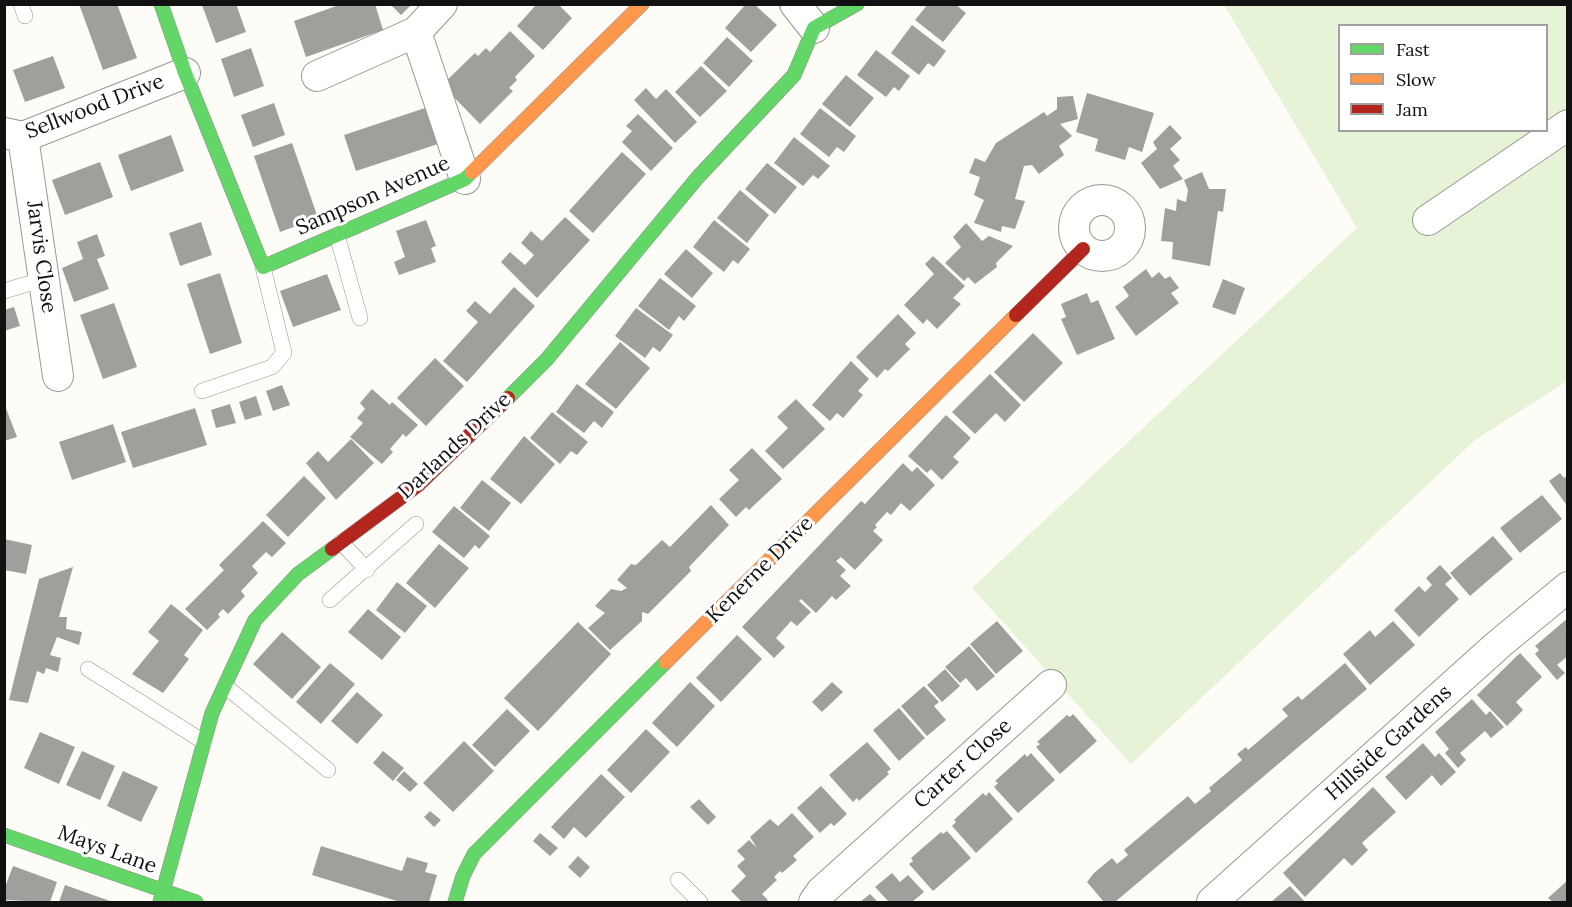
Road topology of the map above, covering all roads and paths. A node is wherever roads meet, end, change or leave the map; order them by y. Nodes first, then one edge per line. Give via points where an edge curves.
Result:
1 (161, 4) edge
2 (442, 4) edge
3 (642, 4) edge
4 (795, 4) edge
5 (857, 4) edge
6 (814, 28) junction
7 (416, 32) junction
8 (185, 73) junction
9 (317, 76) dead end
10 (1568, 125) edge
11 (14, 135) edge
12 (465, 179) junction
13 (1428, 220) dead end
14 (337, 235) junction
15 (1083, 249) dead end
16 (263, 267) junction
17 (44, 279) junction
18 (4, 291) edge
19 (360, 318) dead end
20 (58, 376) dead end
21 (202, 391) dead end
22 (416, 524) dead end
23 (341, 542) junction
24 (367, 570) junction
25 (1568, 587) edge
26 (330, 600) dead end
27 (88, 669) dead end
28 (1051, 685) dead end
29 (225, 686) junction
30 (204, 742) junction
31 (328, 770) dead end
32 (4, 835) edge
33 (678, 880) dead end
34 (161, 898) edge
35 (196, 903) edge
36 (455, 903) edge
37 (700, 903) edge
38 (814, 903) edge
39 (1212, 903) edge

1 - 8 street, Sellwood Drive
2 - 7 street
3 - 12 street, Sampson Avenue
4 - 6 street
5 - 6 street
6 - 23 street, Darlands Drive via 795,75 698,177 547,359 418,485
7 - 9 street
7 - 12 street
8 - 11 street, Sellwood Drive
8 - 16 street
10 - 13 street
11 - 17 street, Jarvis Close
12 - 14 street, Sampson Avenue
14 - 16 street, Sampson Avenue
14 - 19 lane
15 - 36 street, Kenerne Drive via 491,836 474,854
16 - 21 lane via 284,353 272,367
17 - 18 lane
17 - 20 street, Jarvis Close
22 - 24 lane
23 - 24 lane
23 - 29 street, Darlands Drive via 298,574 255,620
24 - 26 lane
25 - 39 street, Hillside Gardens via 1499,644
27 - 30 lane
28 - 38 street, Carter Close via 820,892
29 - 30 street, Darlands Drive
29 - 31 lane
30 - 34 street, Darlands Drive
32 - 34 street, Mays Lane
33 - 37 lane
34 - 35 street, Mays Lane

